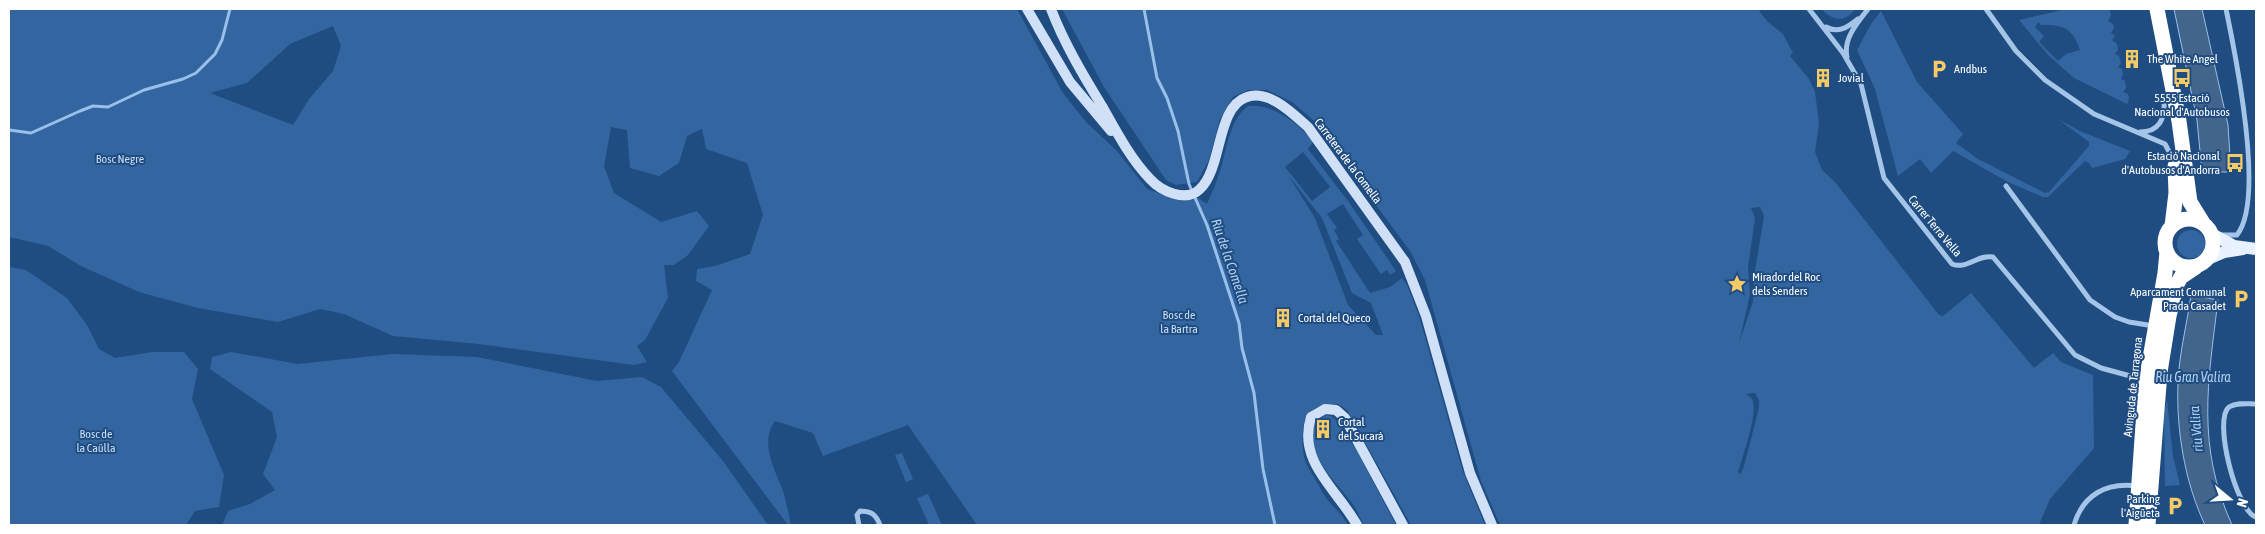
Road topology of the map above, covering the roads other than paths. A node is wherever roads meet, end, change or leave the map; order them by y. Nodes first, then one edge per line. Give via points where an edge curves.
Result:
1 (1027, 9) edge
2 (1051, 9) edge
3 (1809, 9) edge
4 (1986, 9) edge
5 (2146, 9) edge
6 (2157, 9) edge
7 (2226, 9) edge
8 (1866, 10) edge
9 (1819, 21) junction
10 (1848, 60) junction
11 (2164, 102) junction
12 (2134, 132) junction
13 (1117, 133) junction
14 (2174, 161) junction
15 (2006, 186) dead end
16 (2172, 226) junction
17 (2208, 229) junction
18 (2251, 249) edge
19 (2167, 252) junction
20 (2202, 263) junction
21 (2154, 326) junction
22 (2146, 380) junction
23 (2256, 404) edge
24 (2140, 486) junction
25 (2256, 517) edge
26 (859, 525) edge
27 (880, 525) edge
28 (1357, 525) edge
29 (1403, 525) edge
30 (1492, 525) edge
31 (2074, 525) edge
32 (2136, 525) edge
33 (2148, 525) edge

1 - 13 main road via 1070,82 1110,131
2 - 13 main road, Carretera de la Comella via 1080,70
3 - 9 street, Carrer Terra Vella
4 - 12 street via 2014,49 2045,80 2094,114
5 - 11 highway
6 - 17 highway via 2179,121 2190,202
7 - 17 street via 2252,133 2253,196 2248,220 2237,235
8 - 9 street via 1857,20 1838,30 1830,30
8 - 10 street via 1850,34
9 - 10 street, Carrer Terra Vella
10 - 22 street, Carrer Terra Vella via 1860,84 1884,178 1952,264 1962,266 1993,257 2076,355 2102,368
11 - 12 street via 2165,112 2160,125 2147,132
11 - 14 highway
12 - 14 street via 2165,144
13 - 30 main road, Carretera de la Comella via 1150,180 1170,192 1187,195 1194,194 1206,182 1230,114 1242,99 1255,95 1272,100 1308,127 1405,262 1426,316 1470,473
14 - 16 highway via 2176,193
15 - 21 street via 2090,300 2115,317
16 - 17 highway via 2187,219
16 - 19 highway via 2165,239
17 - 18 main road via 2234,246
17 - 20 highway via 2214,247
18 - 20 main road via 2224,252
19 - 20 highway via 2181,266
19 - 21 highway, Avinguda de Tarragona
20 - 33 highway, Avinguda de Tarragona via 2181,277 2168,316 2160,372
21 - 22 highway, Avinguda de Tarragona
22 - 24 highway, Avinguda de Tarragona
23 - 25 street via 2236,404 2228,407 2224,415 2224,440 2237,492 2245,509
24 - 31 street via 2127,485 2093,494
24 - 32 highway, Avinguda de Tarragona
26 - 27 street via 857,515 860,511 868,511
28 - 29 main road via 1314,467 1308,435 1311,417 1325,409 1336,410 1345,418

